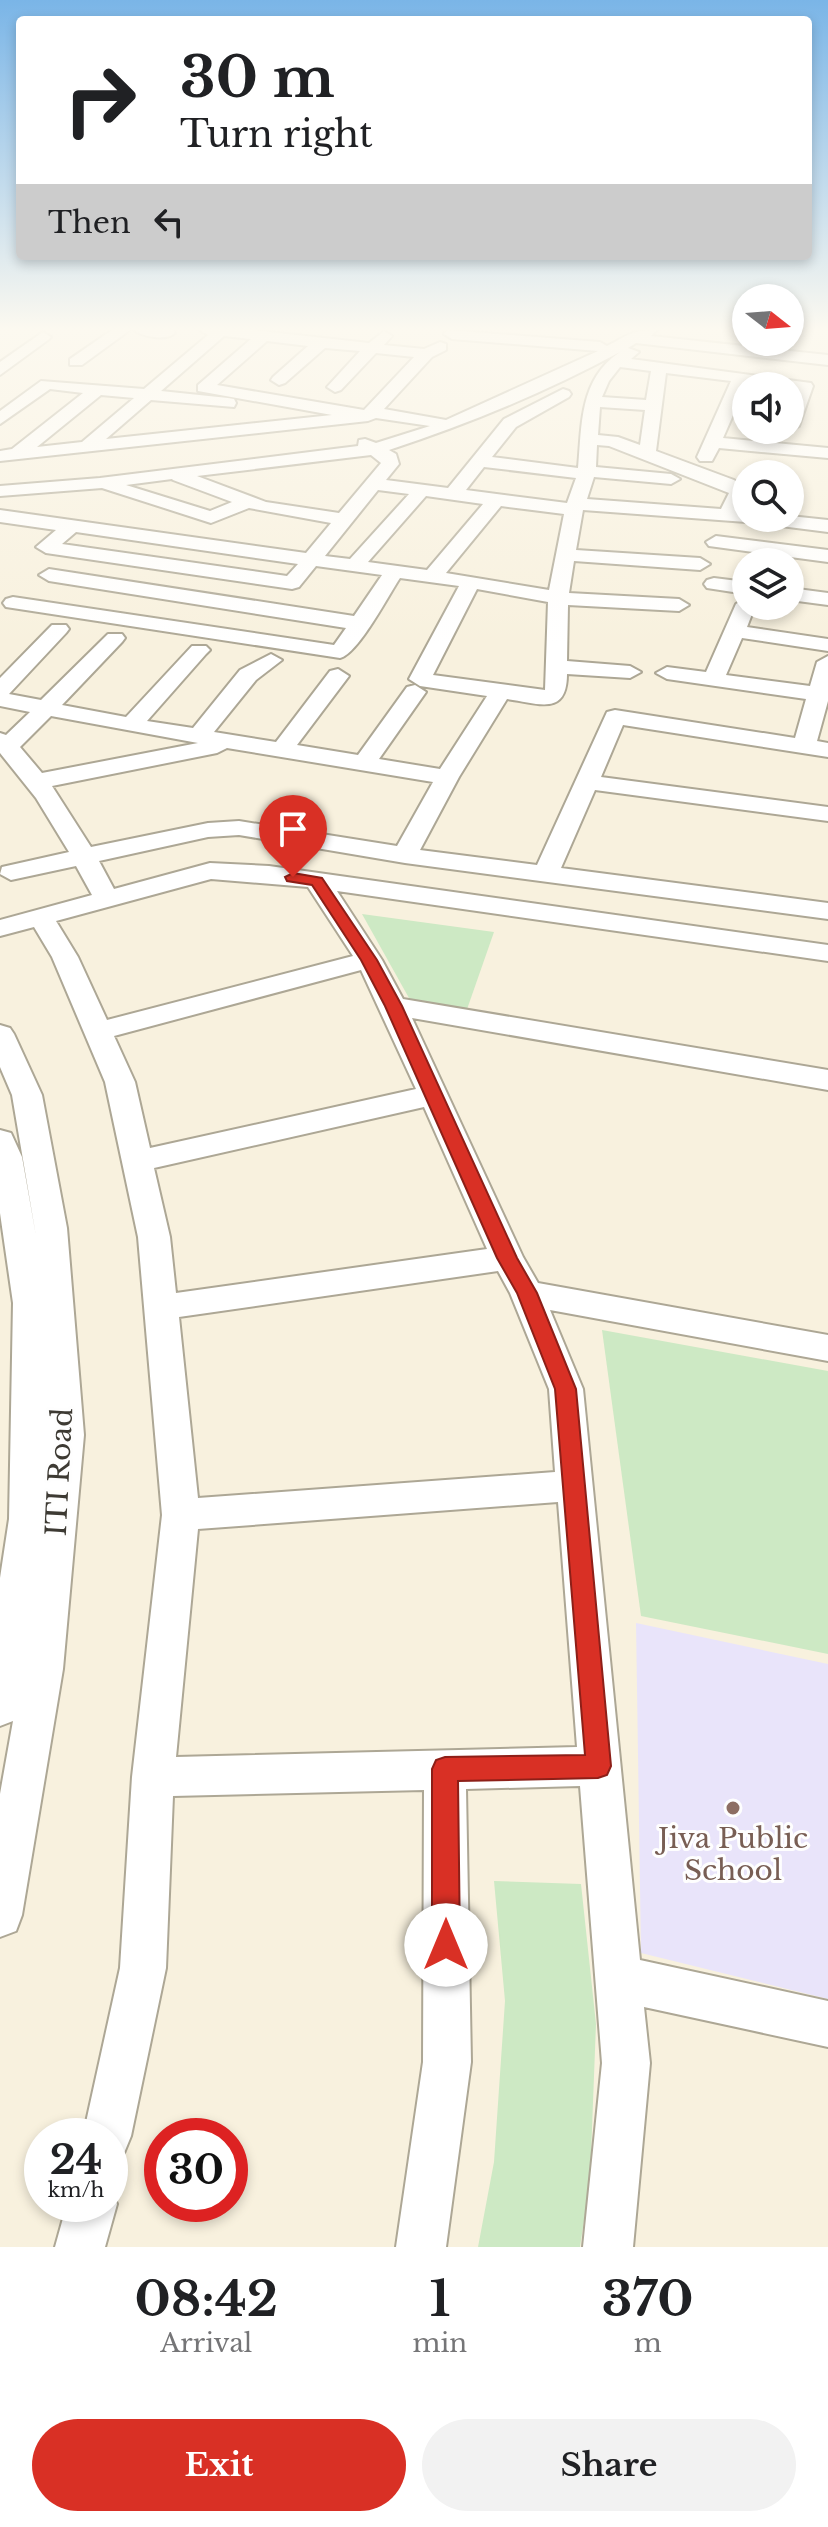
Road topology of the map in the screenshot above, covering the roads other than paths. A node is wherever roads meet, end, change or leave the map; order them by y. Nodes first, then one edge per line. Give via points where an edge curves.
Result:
1 (36, 435) edge
2 (101, 435) edge
3 (167, 435) edge
4 (213, 435) edge
5 (402, 435) edge
6 (412, 435) edge
7 (500, 435) edge
8 (581, 435) edge
9 (649, 435) edge
10 (717, 435) edge
11 (162, 440) junction
12 (714, 442) junction
13 (578, 443) junction
14 (88, 446) junction
15 (370, 446) junction
16 (828, 453) edge
17 (647, 454) junction
18 (9, 455) edge
19 (778, 460) edge
20 (788, 460) edge
21 (479, 461) junction
22 (554, 470) junction
23 (167, 471) junction
24 (586, 472) junction
25 (696, 472) junction
26 (671, 479) dead end
27 (0, 483) edge
28 (100, 483) junction
29 (376, 484) junction
30 (732, 487) edge
31 (0, 491) edge
32 (421, 491) junction
33 (453, 494) junction
34 (497, 499) junction
35 (248, 502) junction
36 (534, 504) junction
37 (575, 512) junction
38 (732, 515) edge
39 (0, 516) edge
40 (346, 520) junction
41 (804, 523) edge
42 (828, 526) edge
43 (71, 527) junction
44 (691, 531) dead end
45 (716, 542) dead end
46 (79, 552) junction
47 (567, 555) junction
48 (828, 556) edge
49 (310, 560) junction
50 (700, 564) dead end
51 (354, 566) junction
52 (394, 572) junction
53 (49, 575) junction
54 (432, 577) junction
55 (471, 582) junction
56 (714, 584) dead end
57 (732, 586) edge
58 (804, 596) edge
59 (558, 598) junction
60 (828, 599) edge
61 (679, 605) dead end
62 (6, 608) edge
63 (739, 620) edge
64 (362, 624) junction
65 (59, 629) dead end
66 (734, 631) junction
67 (115, 638) dead end
68 (828, 645) edge
69 (199, 650) dead end
70 (617, 652) dead end
71 (557, 657) junction
72 (271, 660) dead end
73 (828, 662) edge
74 (338, 664) junction
75 (630, 672) dead end
76 (667, 673) dead end
77 (713, 680) junction
78 (0, 691) edge
79 (415, 692) dead end
80 (501, 692) junction
81 (817, 694) junction
82 (0, 699) edge
83 (48, 709) junction
84 (131, 725) junction
85 (199, 736) junction
86 (236, 742) junction
87 (4, 744) edge
88 (804, 746) junction
89 (282, 750) junction
90 (828, 750) edge
91 (364, 763) junction
92 (447, 777) junction
93 (39, 781) junction
94 (587, 782) junction
95 (828, 814) edge
96 (83, 855) junction
97 (405, 855) junction
98 (11, 872) dead end
99 (546, 874) junction
100 (317, 881) junction
101 (106, 898) junction
102 (828, 911) edge
103 (40, 916) junction
104 (0, 928) edge
105 (828, 953) edge
106 (369, 960) junction
107 (393, 1006) junction
108 (97, 1031) junction
109 (0, 1034) edge
110 (828, 1080) edge
111 (432, 1095) junction
112 (0, 1140) edge
113 (137, 1161) junction
114 (507, 1258) junction
115 (527, 1293) junction
116 (162, 1307) junction
117 (828, 1348) edge
118 (576, 1486) junction
119 (181, 1515) junction
120 (0, 1707) edge
121 (598, 1766) junction
122 (445, 1769) junction
123 (153, 1777) junction
124 (0, 1915) edge
125 (619, 1979) junction
126 (828, 2024) edge
127 (111, 2118) edge
128 (87, 2222) edge
129 (80, 2247) edge
130 (421, 2247) edge
131 (608, 2247) edge

1 - 18 street
2 - 14 street
3 - 11 street
4 - 11 street
5 - 15 street
6 - 15 street
7 - 21 street
8 - 13 street
9 - 17 street
10 - 12 street
11 - 14 street
12 - 19 street
12 - 25 street
13 - 17 street via 612,441
13 - 22 street
13 - 24 street
14 - 18 street
15 - 23 street
15 - 29 street via 390,458
16 - 20 street
17 - 25 street
21 - 22 street
21 - 33 street
22 - 24 street
22 - 36 street
23 - 27 street
23 - 28 street
23 - 35 street
24 - 26 street
24 - 37 street
25 - 30 street
28 - 31 street
28 - 35 street via 206,516
29 - 32 street
29 - 40 street
32 - 33 street
32 - 51 street
33 - 34 street
34 - 36 street
34 - 54 street
35 - 40 street
36 - 37 street
37 - 38 street
37 - 44 street
37 - 47 street
39 - 43 street
40 - 49 street
41 - 42 street
43 - 46 street via 46,547
43 - 49 street
45 - 48 street
46 - 49 street via 292,583
46 - 53 street
47 - 50 street
47 - 59 street
49 - 51 street
51 - 52 street
52 - 54 street
52 - 64 street
53 - 62 street
53 - 64 street
54 - 55 street
55 - 59 street
55 - 80 street via 420,679
56 - 57 street
58 - 60 street
59 - 61 street
59 - 71 street
62 - 74 street
63 - 66 street
64 - 74 street
65 - 78 street
66 - 68 street
66 - 77 street
67 - 83 street
69 - 84 street
70 - 71 street
71 - 75 street
71 - 80 street via 554,697
72 - 85 street via 248,675
73 - 81 street
74 - 89 street
76 - 77 street
77 - 81 street
79 - 91 street
80 - 92 street
81 - 88 street
82 - 83 street
83 - 84 street
83 - 87 street
84 - 85 street
85 - 86 street
86 - 89 street
86 - 93 street
87 - 93 street
88 - 90 street
88 - 94 street via 615,717
89 - 91 street
91 - 92 street
92 - 97 street
93 - 96 street
94 - 95 street
94 - 99 street
96 - 97 street via 239,828
96 - 98 street
96 - 101 street
97 - 99 street
99 - 102 street
100 - 101 street via 210,871
100 - 105 street
100 - 106 street
101 - 103 street
103 - 104 street
103 - 108 street via 65,957
106 - 107 street
106 - 108 street
107 - 110 street
107 - 111 street
108 - 113 street via 120,1082
109 - 124 street, ITI Road via 27,1095 51,1228 66,1435 43,1669
111 - 113 street
111 - 114 street
112 - 120 street, ITI Road via 30,1303 28,1519
113 - 116 street
114 - 115 street
114 - 116 street
115 - 117 street
115 - 118 street via 566,1389
116 - 119 street
118 - 119 street
118 - 121 street
119 - 123 street
121 - 122 street
121 - 125 street
122 - 123 street
122 - 130 street via 447,2062
123 - 127 street via 143,1968
125 - 126 street
125 - 131 street via 626,2063
128 - 129 street

